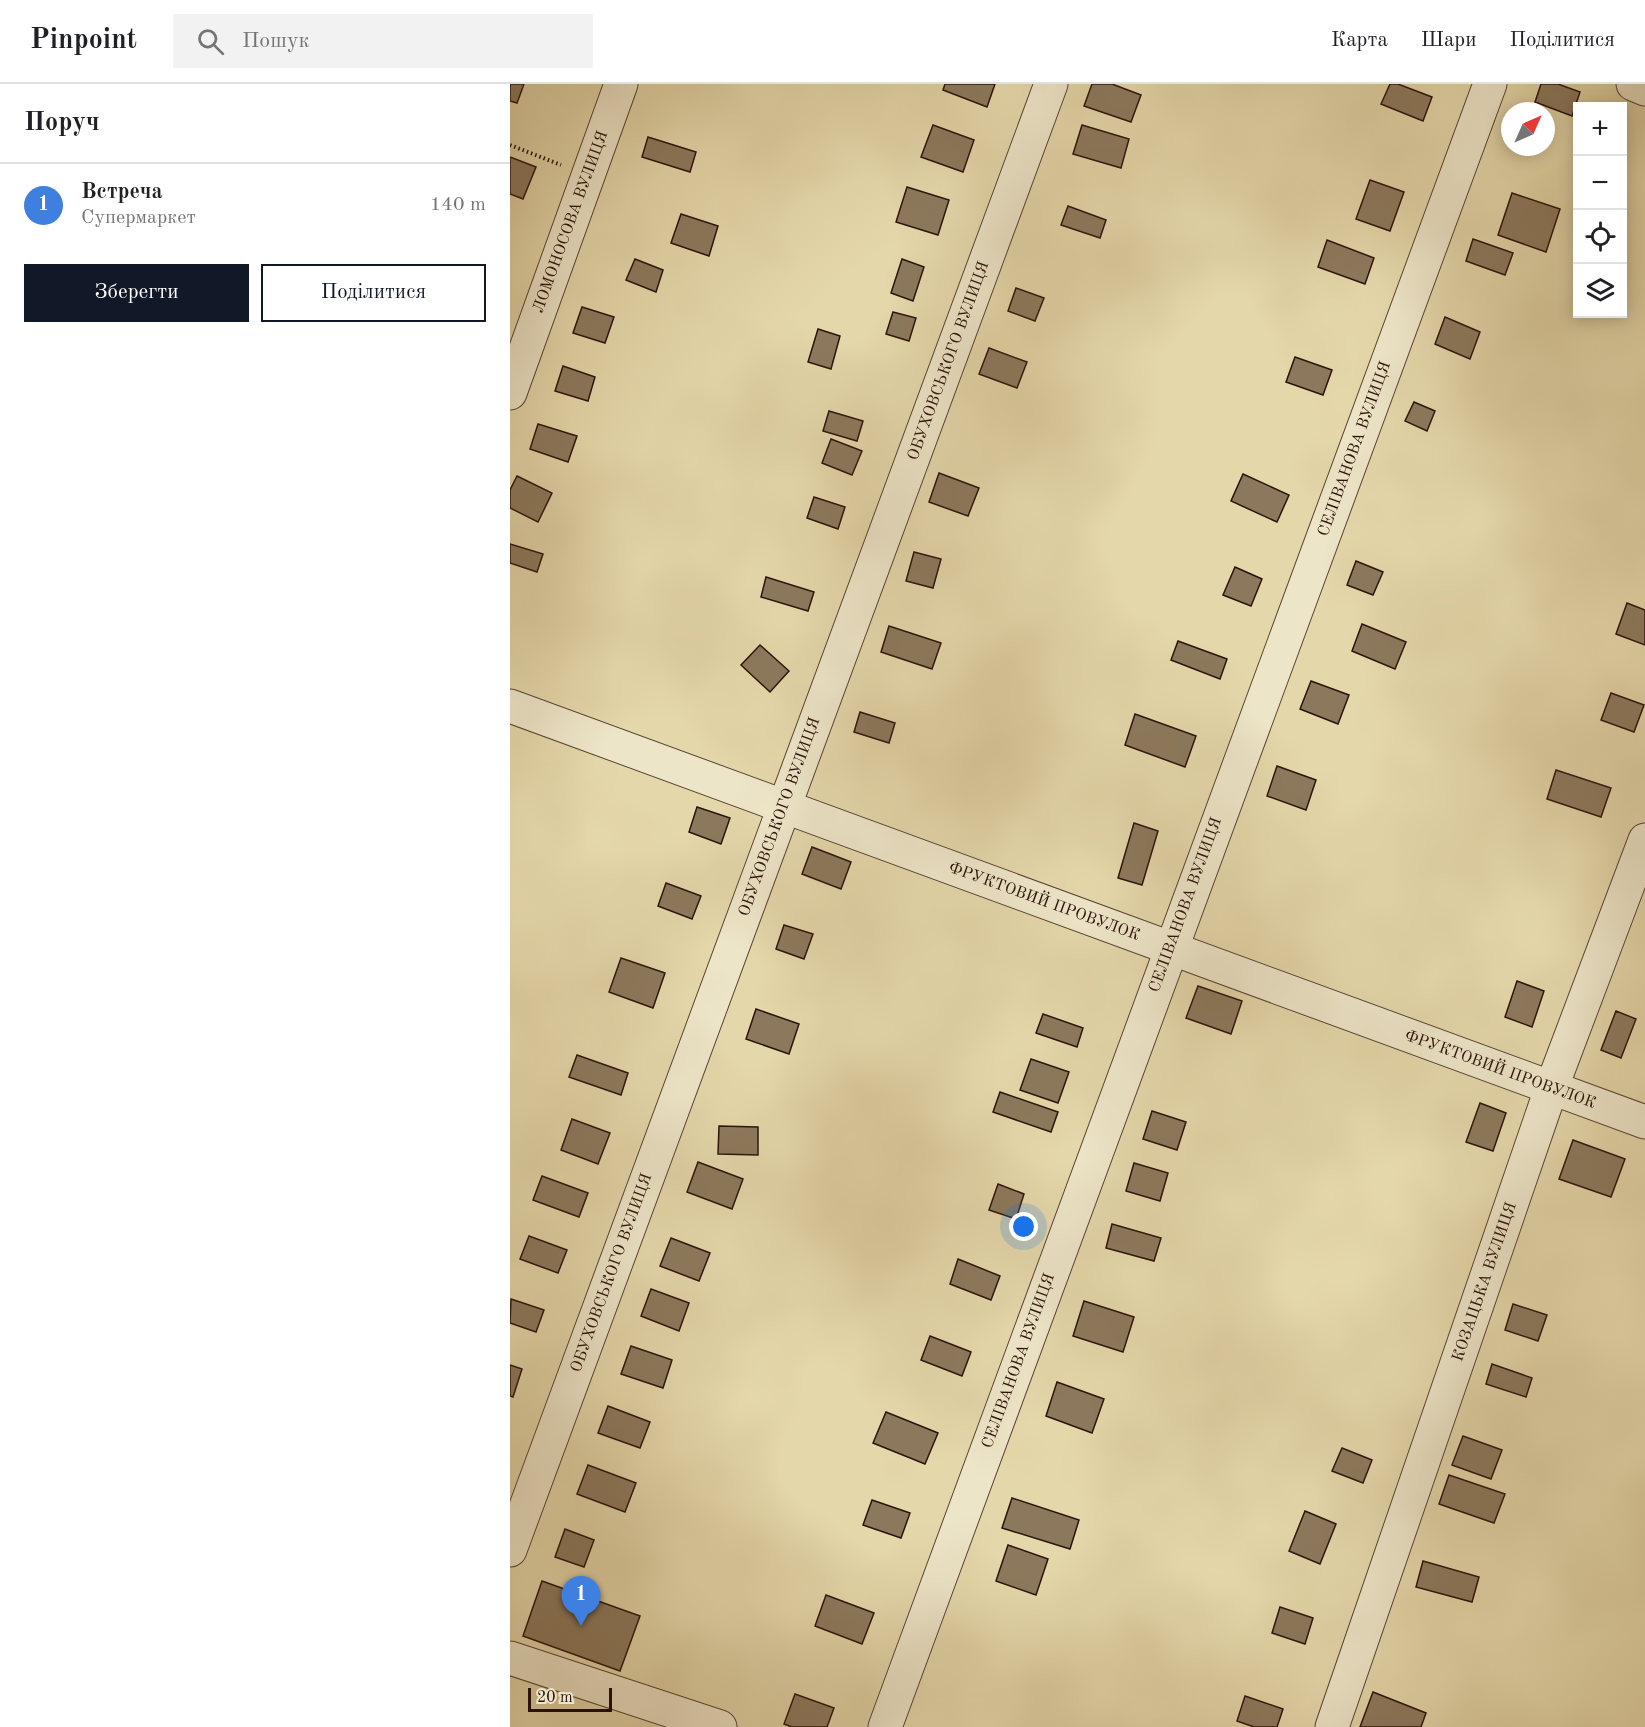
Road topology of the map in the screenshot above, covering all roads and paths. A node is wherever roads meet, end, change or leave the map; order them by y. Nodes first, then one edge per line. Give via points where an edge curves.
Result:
1 (621, 84) edge
2 (1051, 84) edge
3 (1490, 84) edge
4 (1633, 84) edge
5 (1645, 89) edge
6 (510, 145) edge
7 (587, 175) junction
8 (510, 393) edge
9 (510, 706) edge
10 (784, 806) junction
11 (1645, 840) edge
12 (1170, 949) junction
13 (1551, 1089) junction
14 (1645, 1122) edge
15 (510, 1550) edge
16 (510, 1658) edge
17 (720, 1727) edge
18 (885, 1727) edge
19 (1332, 1727) edge

1 - 7 street, ЛОМОНОСОВА ВУЛИЦЯ
2 - 10 street, ОБУХОВСЬКОГО ВУЛИЦЯ
3 - 12 street, СЕЛІВАНОВА ВУЛИЦЯ
4 - 5 street
6 - 7 path
7 - 8 street, ЛОМОНОСОВА ВУЛИЦЯ
9 - 10 street, ФРУКТОВИЙ ПРОВУЛОК
10 - 12 street, ФРУКТОВИЙ ПРОВУЛОК
10 - 15 street, ОБУХОВСЬКОГО ВУЛИЦЯ
11 - 13 street, КОЗАЦЬКА ВУЛИЦЯ
12 - 13 street, ФРУКТОВИЙ ПРОВУЛОК
12 - 18 street, СЕЛІВАНОВА ВУЛИЦЯ
13 - 14 street, ФРУКТОВИЙ ПРОВУЛОК
13 - 19 street, КОЗАЦЬКА ВУЛИЦЯ
16 - 17 street

